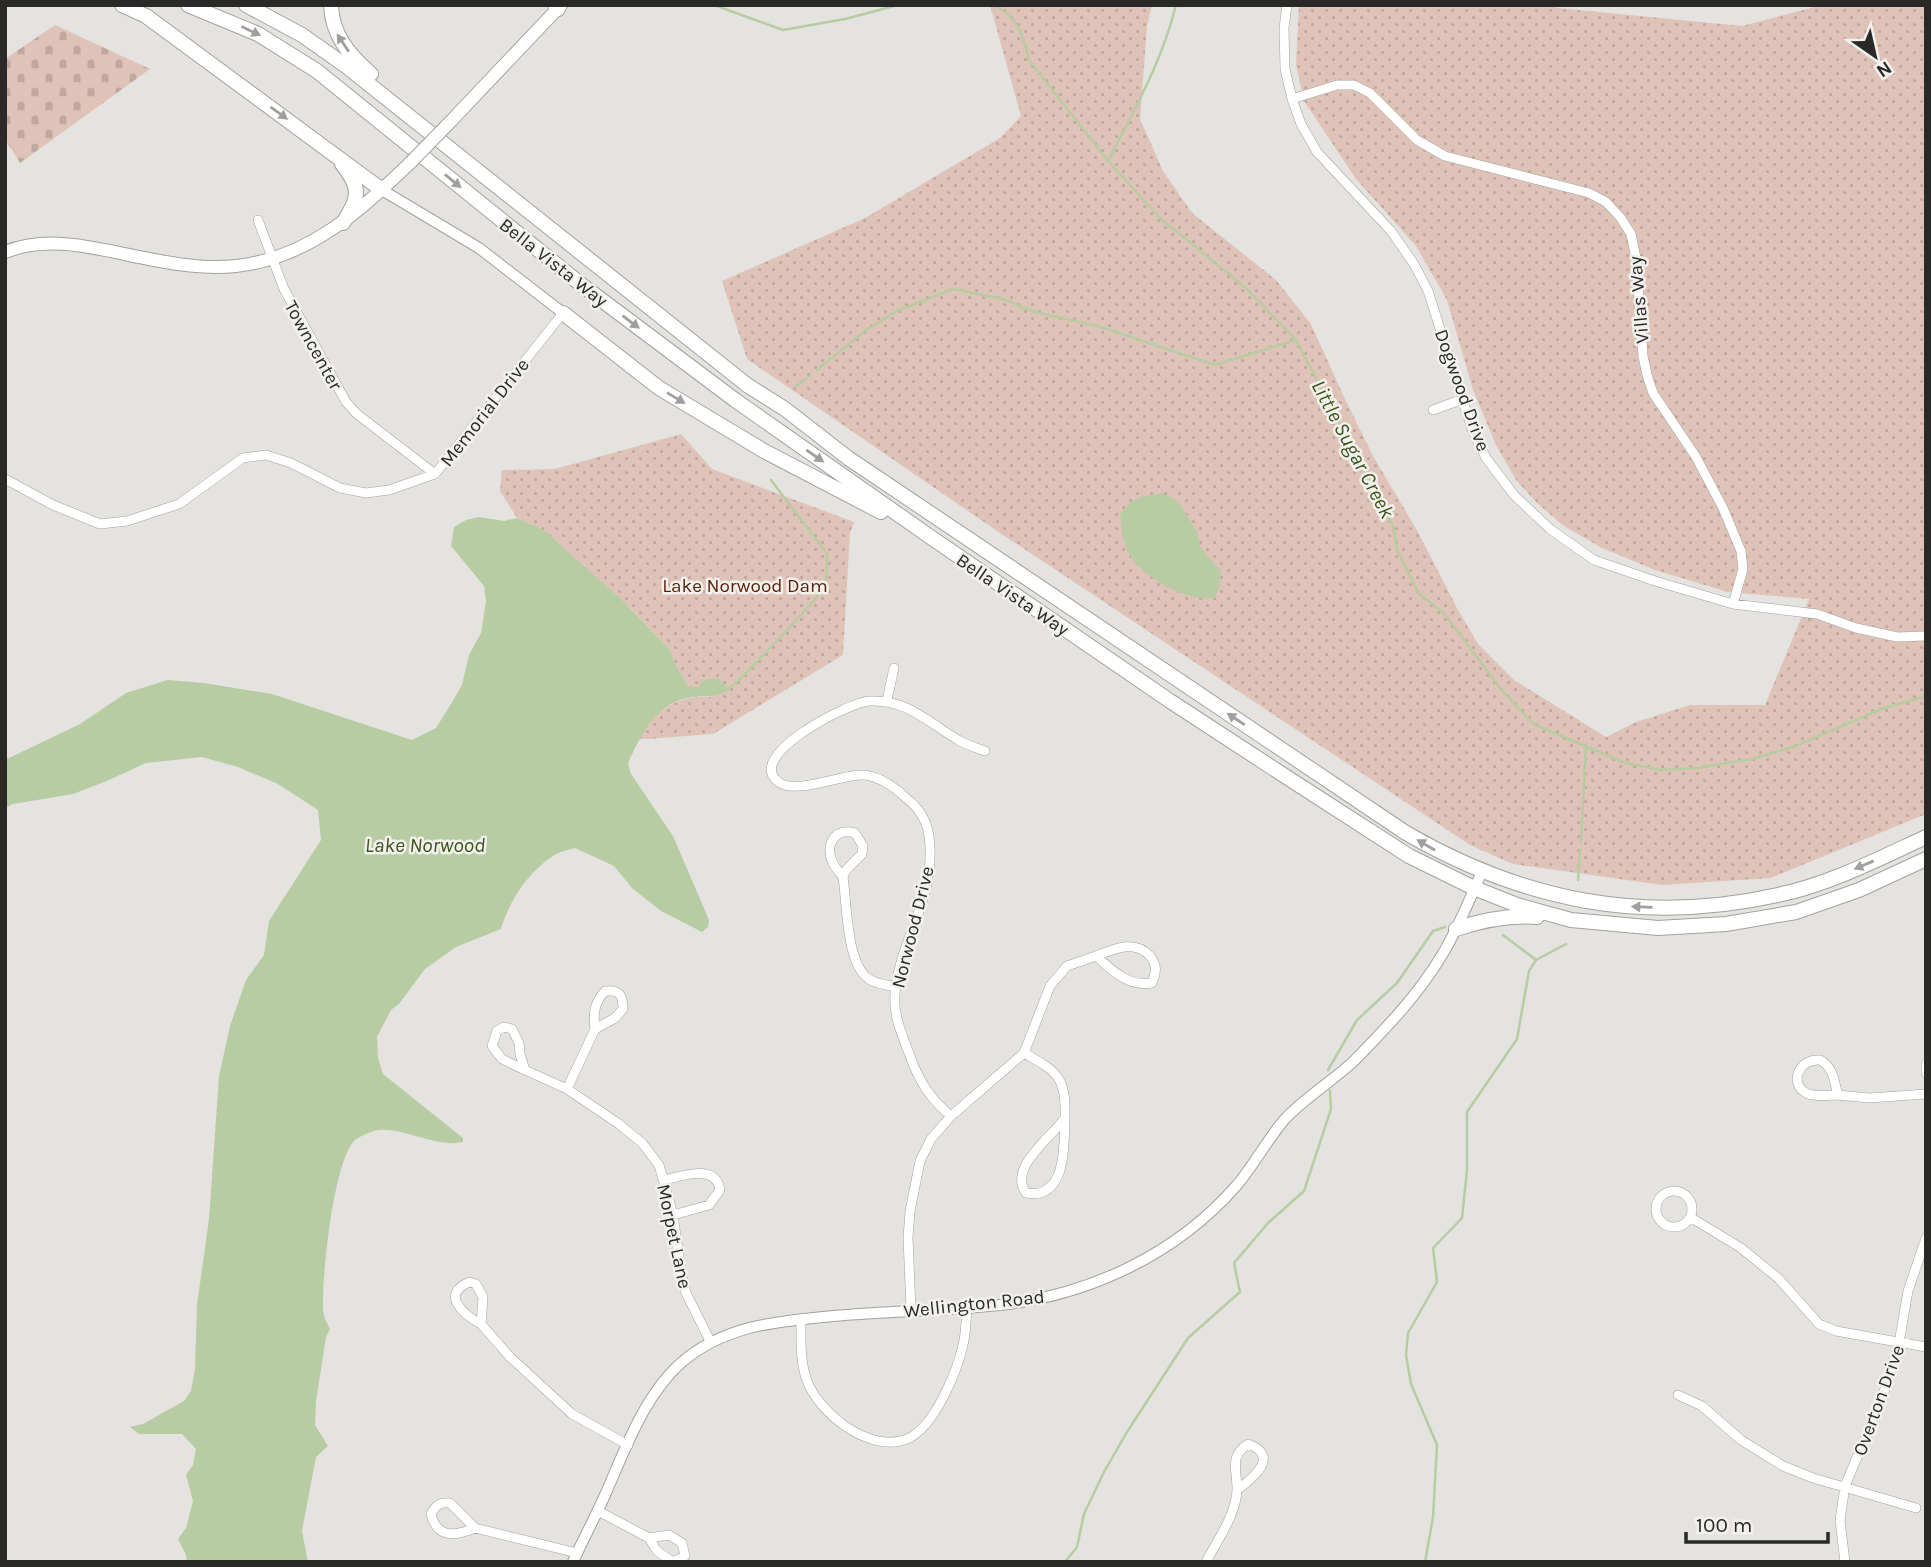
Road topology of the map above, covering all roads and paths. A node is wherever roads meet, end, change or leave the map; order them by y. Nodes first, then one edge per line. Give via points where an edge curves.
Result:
1 (122, 5) edge
2 (188, 5) edge
3 (246, 5) edge
4 (331, 5) edge
5 (1287, 5) edge
6 (558, 6) edge
7 (1292, 99) junction
8 (335, 155) junction
9 (482, 173) junction
10 (383, 190) junction
11 (258, 220) dead end
12 (343, 223) junction
13 (5, 252) edge
14 (274, 258) junction
15 (563, 313) junction
16 (1463, 399) junction
17 (1433, 410) dead end
18 (435, 474) junction
19 (5, 480) edge
20 (929, 536) junction
21 (1733, 604) junction
22 (1926, 636) edge
23 (894, 668) dead end
24 (887, 700) junction
25 (985, 751) dead end
26 (1926, 837) edge
27 (1926, 859) edge
28 (1482, 872) junction
29 (843, 877) junction
30 (1474, 888) junction
31 (1571, 920) junction
32 (1456, 929) junction
33 (1096, 956) junction
34 (896, 987) junction
35 (595, 1029) dead end
36 (1024, 1053) junction
37 (1926, 1064) edge
38 (525, 1070) junction
39 (1926, 1073) edge
40 (567, 1089) junction
41 (1926, 1094) edge
42 (1838, 1095) junction
43 (951, 1116) junction
44 (1065, 1118) junction
45 (664, 1180) junction
46 (673, 1215) junction
47 (1690, 1217) junction
48 (1926, 1238) edge
49 (967, 1308) junction
50 (911, 1310) junction
51 (802, 1319) junction
52 (481, 1324) dead end
53 (711, 1343) junction
54 (1899, 1343) junction
55 (1926, 1347) edge
56 (1678, 1395) dead end
57 (628, 1445) junction
58 (1845, 1486) junction
59 (1237, 1490) junction
60 (1916, 1508) dead end
61 (598, 1511) junction
62 (475, 1528) junction
63 (649, 1538) dead end
64 (575, 1557) edge
65 (1206, 1562) edge
66 (1845, 1562) edge

1 -> 8 main road via 146,16
2 -> 20 main road, Bella Vista Way via 258,33 317,71 583,286
3 - 9 main road, Bella Vista Way via 302,35 346,66
9 -> 4 main road via 432,123 357,62 335,30
5 - 7 street, Dogwood Drive via 1285,69
6 - 10 main road, bridge
7 - 16 street, Dogwood Drive via 1317,152 1391,231 1414,264 1428,291
7 - 21 street, Villas Way via 1337,85 1354,85 1370,93 1427,148 1452,159 1589,193 1620,217 1636,258 1643,356 1653,393 1696,457 1741,551 1743,569
8 - 10 main road
8 - 12 main road via 351,174 358,192
28 -> 9 main road, Bella Vista Way via 1406,833 848,457 747,385
10 - 12 main road
10 - 15 street via 479,248
11 - 14 street, Towncenter
12 - 14 main road
13 - 14 main road via 45,243 80,245 172,264 234,267
14 - 18 street, Towncenter via 301,323 346,402
15 - 18 street, Memorial Drive
15 -> 20 main road via 670,395 764,451
16 - 17 street
16 - 21 street, Dogwood Drive via 1486,458 1514,495 1550,529 1594,560
18 - 19 street, Memorial Drive via 366,493 340,488 266,455 243,458 179,504 127,521 100,524
20 - 30 main road, Bella Vista Way via 1299,786 1409,856
21 - 22 street, Dogwood Drive via 1816,614 1897,637
23 - 24 street
24 - 25 street
24 - 34 street, Norwood Drive via 861,702 821,720 771,765 772,774 786,785 865,775 890,784 928,822 927,884
26 -> 28 main road, Bella Vista Way via 1832,879 1727,904 1674,908 1585,902
27 - 31 main road, Bella Vista Way via 1796,912 1738,922 1658,928
28 - 30 street, Wellington Road
29 - 29 street via 862,854 860,839 847,830 838,833 829,849
29 - 34 street via 857,966 868,978
30 - 31 main road, Bella Vista Way
30 - 32 street, Wellington Road
31 - 32 main road via 1518,916
32 - 49 street, Wellington Road via 1441,957 1387,1026 1285,1120 1238,1184 1175,1240 1129,1269 1088,1286 1042,1299
33 - 33 street via 1141,985 1152,983 1157,972 1145,950 1134,946
33 - 36 street via 1067,966 1050,986
34 - 43 street, Norwood Drive via 901,1035 919,1080
35 - 40 street
36 - 43 street
36 - 44 street via 1060,1078
37 - 39 street
38 - 38 street, Morpet Lane via 502,1059 492,1046 497,1031 512,1029
38 - 40 street, Morpet Lane
40 - 45 street, Morpet Lane via 642,1143
41 - 42 street
42 - 42 street via 1803,1090 1797,1080 1800,1069 1808,1061 1825,1063
43 - 50 street via 931,1139 914,1185 908,1238
44 - 44 street via 1056,1182 1046,1191 1026,1192 1021,1175 1026,1162
45 - 46 street, Morpet Lane
45 - 46 street via 702,1173 719,1181 720,1190 709,1205
46 - 53 street, Morpet Lane via 687,1293
47 - 47 street via 1678,1226 1666,1225 1658,1216 1659,1199 1674,1191 1685,1194 1691,1203
47 - 54 street via 1741,1248 1778,1278 1819,1324 1836,1332
48 - 54 street, Overton Drive via 1908,1291
49 - 50 street, Wellington Road
49 - 51 street via 963,1346 941,1401 919,1432 889,1442 851,1429 816,1397 806,1378
50 - 51 street, Wellington Road
51 - 53 street, Wellington Road via 774,1321
52 - 57 street via 572,1414
53 - 57 street, Wellington Road via 682,1362 658,1390
54 - 55 street
54 - 58 street, Overton Drive
56 - 58 street via 1702,1406 1783,1466
57 - 61 street, Wellington Road
58 - 60 street
58 - 66 street, Overton Drive via 1840,1520
59 - 59 street via 1236,1457 1248,1444 1259,1448 1264,1461 1256,1476
59 - 65 street via 1232,1511
61 - 63 street
61 - 64 street, Wellington Road
62 - 62 street via 450,1503 436,1506 431,1514 440,1531 460,1534
62 - 64 street

